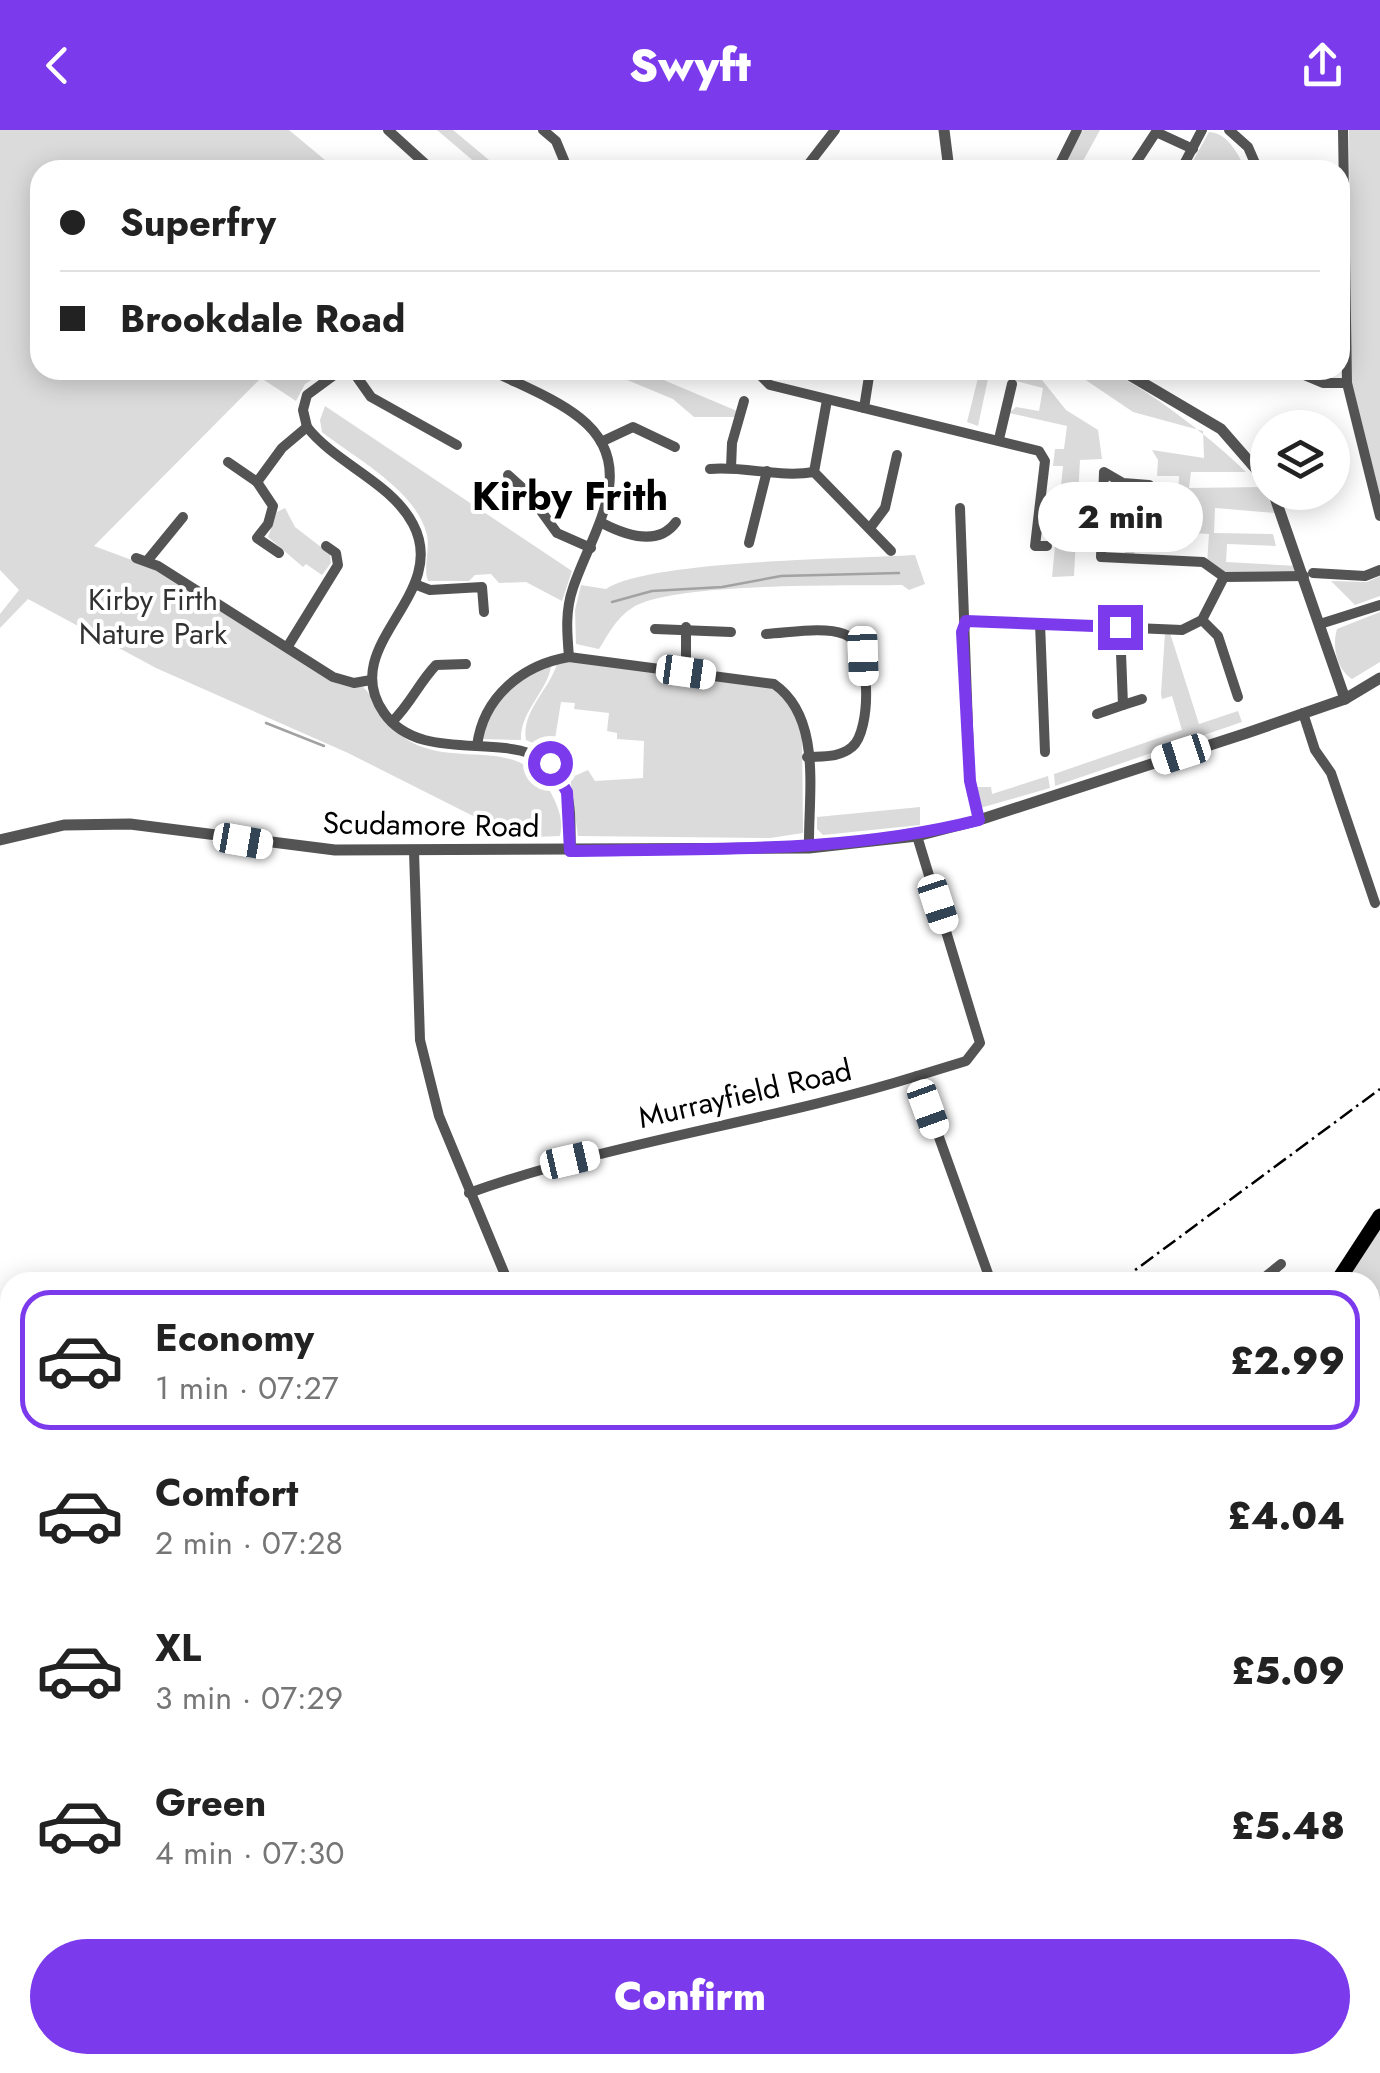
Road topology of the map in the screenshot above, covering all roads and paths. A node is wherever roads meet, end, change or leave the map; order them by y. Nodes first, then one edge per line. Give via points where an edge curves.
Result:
1 (388, 130) edge
2 (543, 130) edge
3 (834, 130) edge
4 (944, 130) edge
5 (1077, 130) edge
6 (1202, 130) edge
7 (1230, 130) edge
8 (1344, 130) edge
9 (1193, 148) junction
10 (421, 160) edge
11 (564, 160) edge
12 (812, 160) edge
13 (948, 160) edge
14 (1063, 160) edge
15 (1138, 160) edge
16 (1186, 160) edge
17 (1254, 160) edge
18 (1343, 160) edge
19 (327, 380) edge
20 (359, 380) edge
21 (511, 380) edge
22 (765, 380) edge
23 (868, 380) edge
24 (1142, 380) edge
25 (1316, 380) edge
26 (1347, 382) joint
27 (1012, 384) dead end
28 (828, 400) junction
29 (744, 401) dead end
30 (864, 408) junction
31 (307, 427) junction
32 (999, 439) junction
33 (600, 442) junction
34 (457, 445) dead end
35 (675, 448) dead end
36 (896, 456) dead end
37 (228, 462) dead end
38 (1250, 463) edge
39 (731, 468) junction
40 (710, 469) dead end
41 (767, 471) junction
42 (814, 472) junction
43 (257, 482) junction
44 (510, 483) dead end
45 (1148, 494) dead end
46 (960, 508) dead end
47 (1281, 510) edge
48 (1380, 516) edge
49 (184, 517) dead end
50 (676, 522) dead end
51 (602, 523) junction
52 (870, 528) junction
53 (737, 531) dead end
54 (326, 546) dead end
55 (1041, 546) dead end
56 (590, 548) junction
57 (891, 551) dead end
58 (279, 553) dead end
59 (1380, 570) edge
60 (1309, 574) junction
61 (1224, 577) junction
62 (418, 585) junction
63 (1380, 605) edge
64 (484, 612) dead end
65 (1202, 620) junction
66 (966, 621) junction
67 (1040, 623) junction
68 (1320, 624) junction
69 (686, 627) junction
70 (1120, 627) junction
71 (655, 629) dead end
72 (732, 632) dead end
73 (771, 637) dead end
74 (288, 646) junction
75 (570, 657) junction
76 (466, 664) dead end
77 (686, 672) junction
78 (1379, 677) edge
79 (371, 680) junction
80 (1238, 697) dead end
81 (1345, 698) junction
82 (1142, 699) dead end
83 (1123, 705) junction
84 (1097, 714) dead end
85 (1302, 714) junction
86 (392, 722) junction
87 (478, 746) junction
88 (1045, 752) dead end
89 (807, 757) junction
90 (979, 820) junction
91 (917, 836) junction
92 (0, 840) edge
93 (809, 848) junction
94 (414, 851) junction
95 (570, 851) junction
96 (1375, 903) dead end
97 (917, 1076) junction
98 (469, 1193) junction
99 (1380, 1216) edge
100 (1281, 1264) dead end
101 (504, 1272) edge
102 (987, 1272) edge
103 (1271, 1272) edge
104 (1344, 1272) edge

1 - 10 street
2 - 11 street
3 - 12 street
4 - 13 street
5 - 14 street
6 - 9 street
7 - 17 street
8 - 18 street
9 - 15 street via 1156,132
9 - 16 street
19 - 31 street via 307,395
20 - 34 street via 371,397
21 - 33 street via 571,411
22 - 28 street
23 - 30 street
24 - 38 street via 1221,429
25 - 26 street
26 - 48 street
27 - 32 street
28 - 30 street
28 - 42 street
29 - 39 street
30 - 32 street
31 - 43 street
31 - 62 street via 414,525
32 - 55 street via 1039,451 1045,461
33 - 35 street via 633,427
33 - 51 street via 610,485
36 - 52 street via 885,508
37 - 43 street
39 - 40 street
39 - 41 street
41 - 42 street
41 - 53 street via 750,538
42 - 52 street
43 - 58 street via 273,506 268,524 252,535
44 - 56 street via 528,493 557,533
45 - 61 street via 1149,484 1123,483 1104,472 1101,557 1203,562
46 - 66 street
47 - 60 street
49 - 74 street via 141,560
50 - 51 street via 660,537 646,538
51 - 56 street
52 - 57 street
54 - 74 street via 338,565
56 - 75 street via 568,606
59 - 60 street via 1365,576
60 - 61 street
60 - 68 street
61 - 65 street
62 - 64 street via 482,588
62 - 79 street via 374,655
63 - 68 street
65 - 70 street via 1182,630
65 - 80 street via 1218,636
66 - 67 street
66 - 90 street via 970,781
67 - 70 street
67 - 88 street
68 - 81 street
69 - 71 street
69 - 72 street
69 - 77 street
70 - 83 street
73 - 89 street via 844,633 863,656 859,740 844,753
74 - 79 street via 342,681
75 - 77 street
75 - 87 street via 536,666 509,684 487,713
76 - 86 street via 436,665
77 - 89 street via 774,684 786,692 806,724
78 - 81 street, Scudamore Road
79 - 86 street
81 - 85 street, Scudamore Road
82 - 83 street
83 - 84 street
85 - 90 street, Scudamore Road
85 - 96 street via 1331,773
86 - 87 street via 421,742
87 - 95 street via 527,752 560,774 569,804
89 - 93 street
90 - 91 street, Scudamore Road
91 - 93 street, Scudamore Road
91 - 97 street, Murrayfield Road via 980,1043 966,1061
92 - 94 street, Scudamore Road via 64,825 130,824 268,845
93 - 95 street, Scudamore Road
94 - 95 street, Scudamore Road
94 - 98 street via 420,1040 439,1116
97 - 98 street, Murrayfield Road via 841,1100 541,1168
97 - 102 street
98 - 101 street
99 - 104 main road
100 - 103 street

